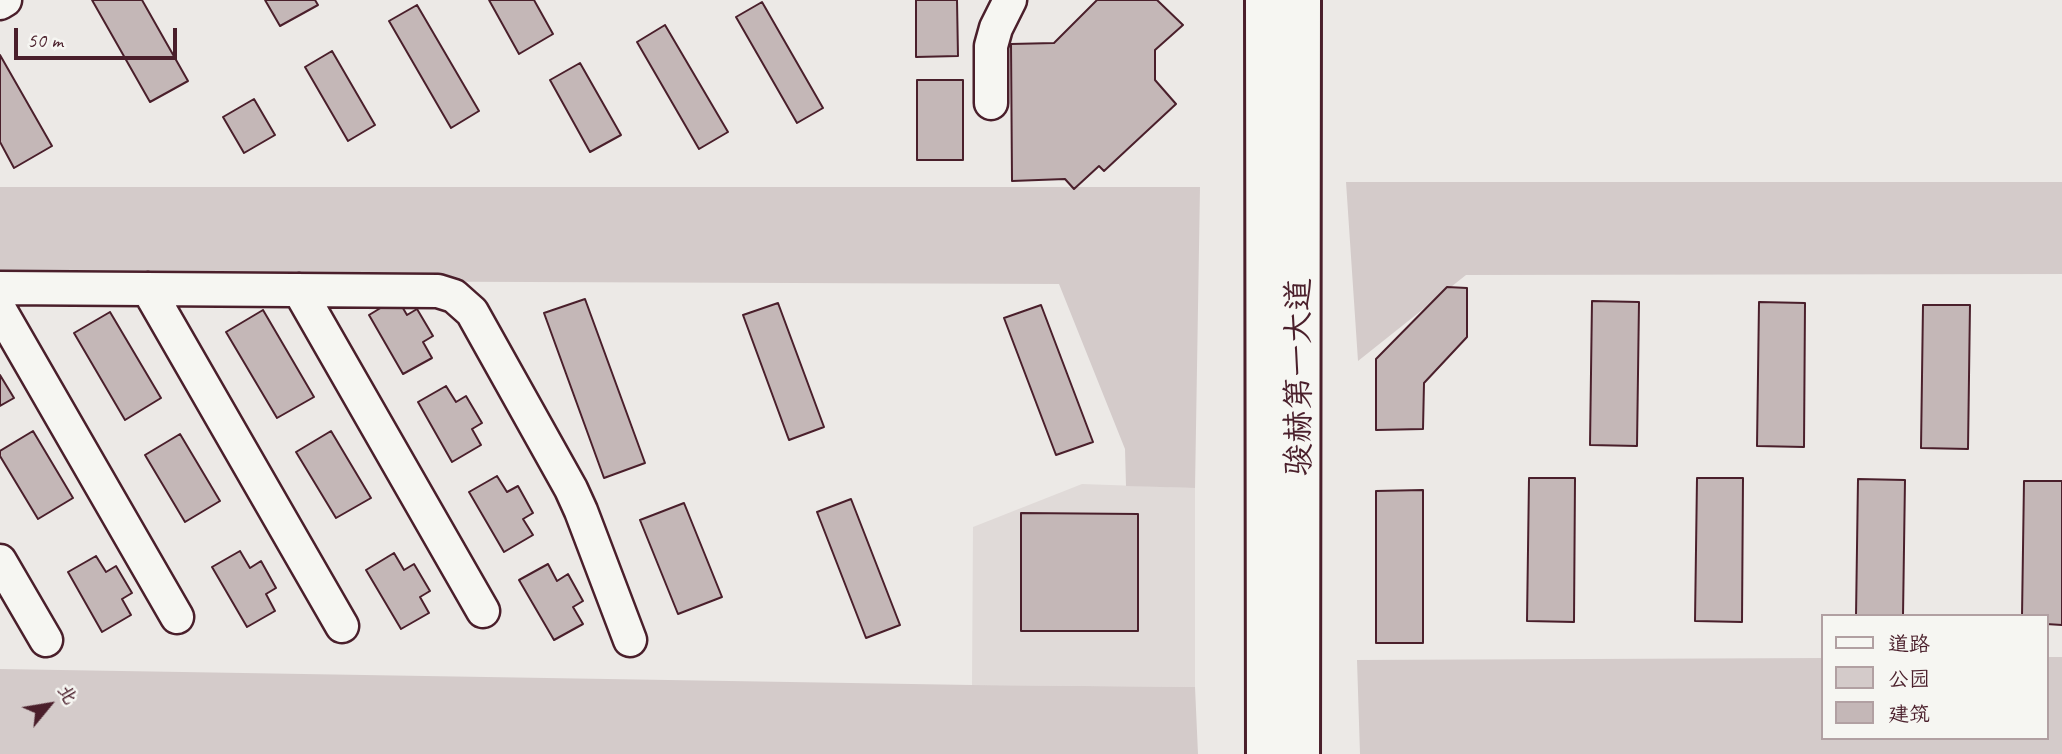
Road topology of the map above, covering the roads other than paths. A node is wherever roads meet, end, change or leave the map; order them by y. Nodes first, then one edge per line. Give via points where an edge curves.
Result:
1 (5, 0) edge
2 (1010, 0) edge
3 (1265, 0) edge
4 (1301, 0) edge
5 (0, 3) edge
6 (991, 103) dead end
7 (0, 288) edge
8 (148, 289) junction
9 (299, 290) junction
10 (0, 310) edge
11 (0, 561) edge
12 (482, 611) dead end
13 (177, 617) dead end
14 (342, 626) dead end
15 (46, 640) dead end
16 (630, 640) dead end
17 (1266, 754) edge
18 (1300, 754) edge

1 - 5 lane
2 - 6 lane via 991,47
3 - 17 main road, 骏赫第一大道
4 - 18 main road, 骏赫第一大道
7 - 8 lane
8 - 9 lane
8 - 14 lane
9 - 12 lane
9 - 16 lane via 438,291 466,305 571,489
10 - 13 lane
11 - 15 lane

